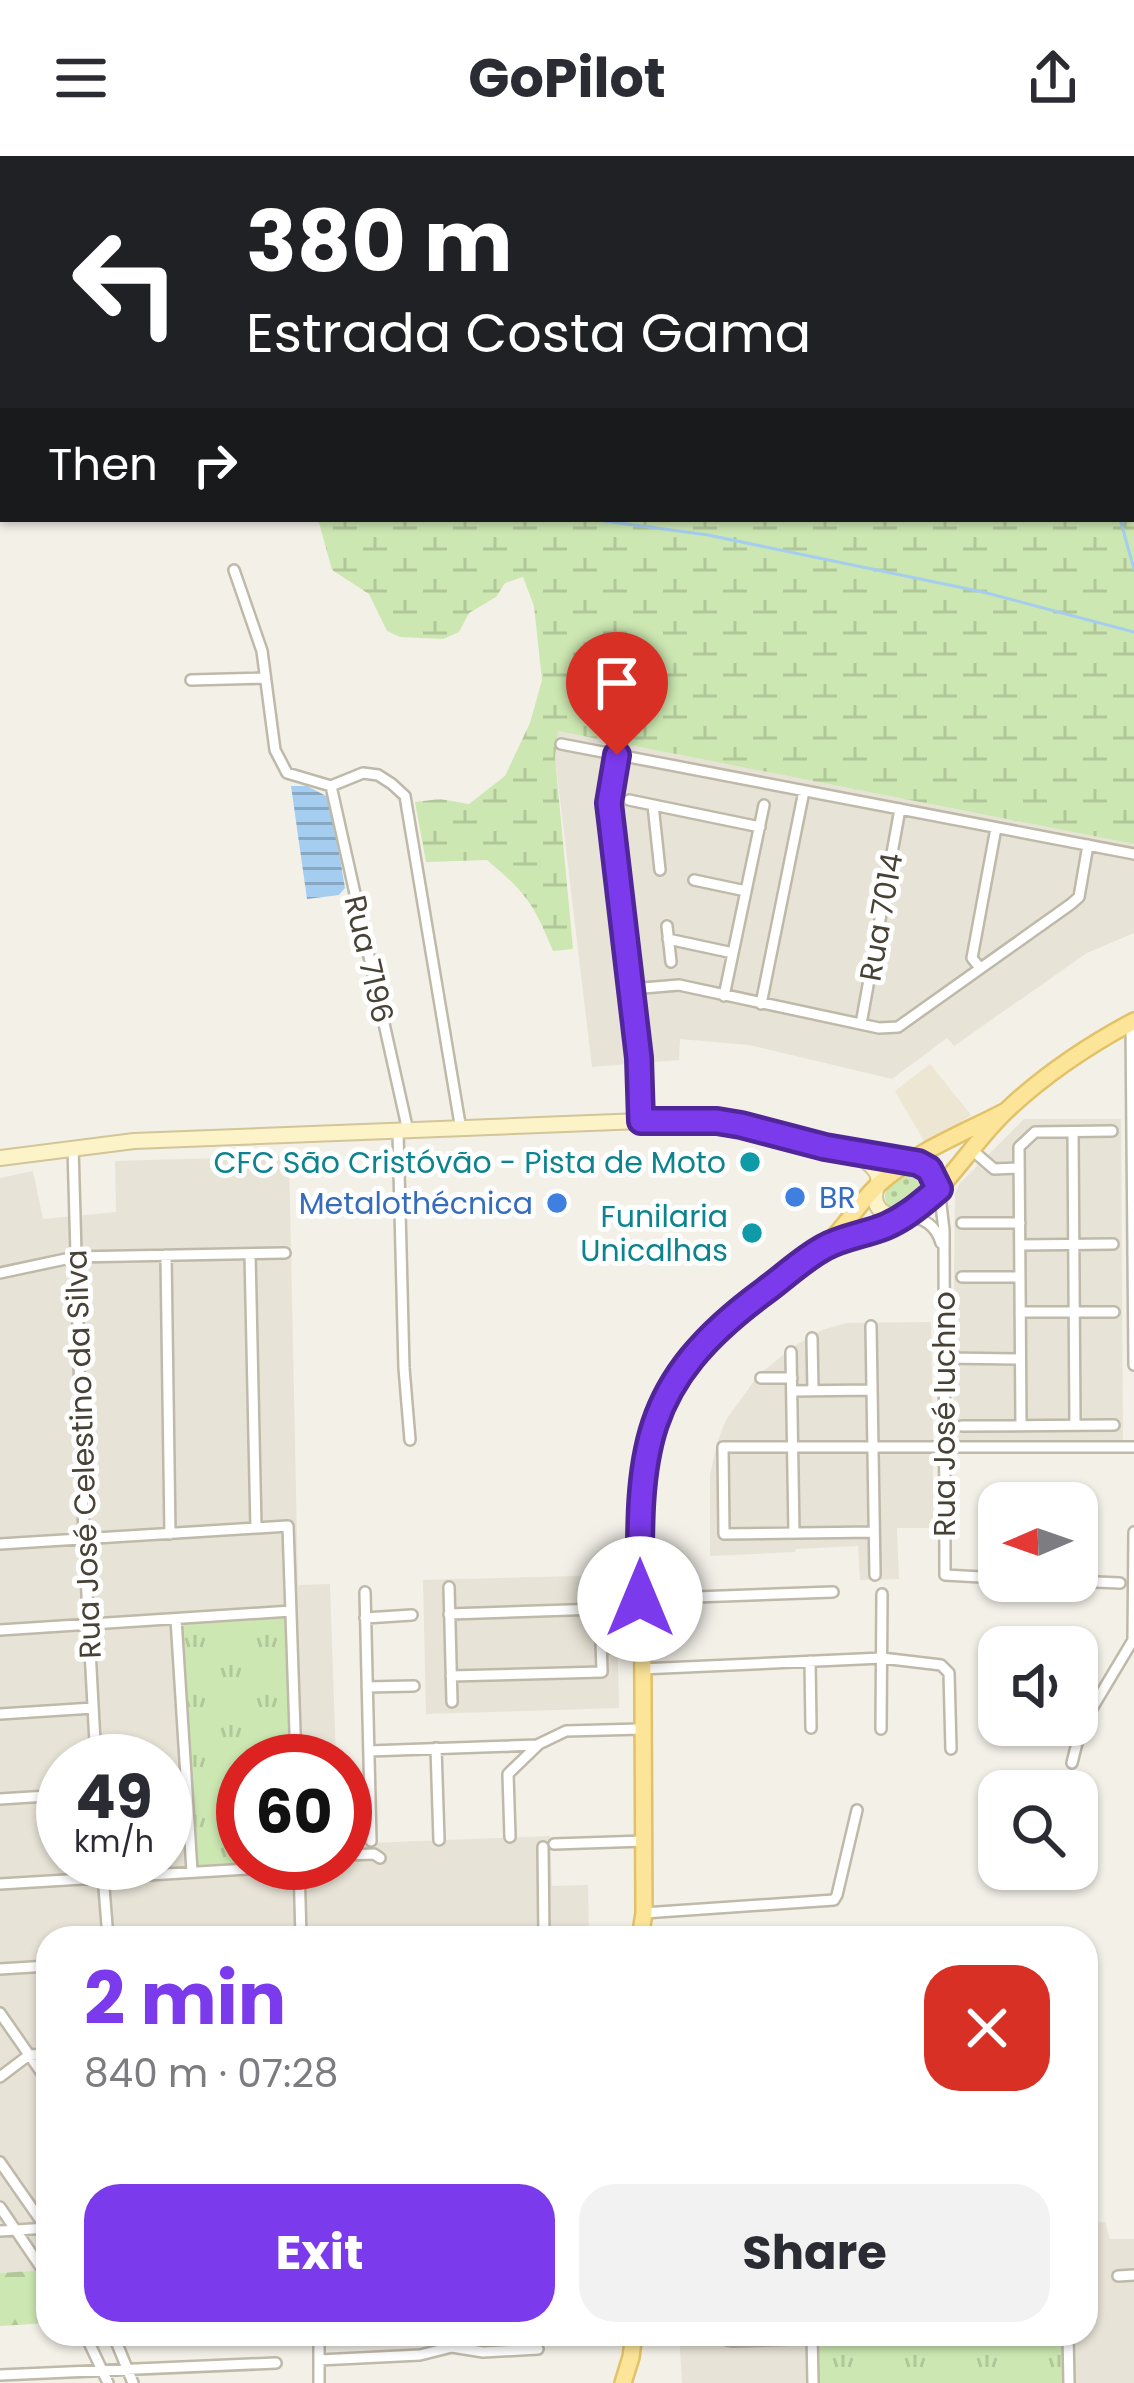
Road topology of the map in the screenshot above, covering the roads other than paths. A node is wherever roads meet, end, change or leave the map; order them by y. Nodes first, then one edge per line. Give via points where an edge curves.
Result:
1 (235, 570) dead end
2 (266, 678) junction
3 (191, 680) dead end
4 (561, 744) dead end
5 (617, 755) junction
6 (331, 786) junction
7 (804, 791) junction
8 (629, 800) dead end
9 (652, 805) junction
10 (764, 805) dead end
11 (900, 809) junction
12 (760, 827) junction
13 (996, 828) junction
14 (1088, 845) junction
15 (1134, 854) edge
16 (660, 870) dead end
17 (694, 880) dead end
18 (746, 891) junction
19 (667, 926) dead end
20 (668, 939) junction
21 (733, 953) junction
22 (671, 962) dead end
23 (980, 968) junction
24 (631, 989) junction
25 (724, 996) junction
26 (761, 1004) junction
27 (1132, 1021) edge
28 (862, 1024) junction
29 (1006, 1111) junction
30 (641, 1121) junction
31 (461, 1130) junction
32 (1112, 1131) dead end
33 (403, 1132) junction
34 (1073, 1132) junction
35 (1133, 1146) edge
36 (73, 1148) junction
37 (972, 1150) junction
38 (856, 1154) junction
39 (0, 1158) edge
40 (910, 1161) junction
41 (1019, 1168) junction
42 (878, 1185) junction
43 (939, 1189) junction
44 (906, 1216) junction
45 (1019, 1222) junction
46 (962, 1223) dead end
47 (1113, 1244) dead end
48 (1020, 1245) junction
49 (1075, 1245) junction
50 (825, 1246) junction
51 (285, 1253) dead end
52 (943, 1253) junction
53 (250, 1254) junction
54 (166, 1255) junction
55 (75, 1257) junction
56 (0, 1273) edge
57 (1134, 1274) edge
58 (1020, 1276) junction
59 (962, 1277) dead end
60 (1020, 1312) junction
61 (1075, 1312) junction
62 (1114, 1312) dead end
63 (872, 1326) dead end
64 (812, 1338) dead end
65 (791, 1352) dead end
66 (945, 1358) junction
67 (1020, 1358) junction
68 (1134, 1365) edge
69 (760, 1378) dead end
70 (792, 1378) junction
71 (812, 1390) junction
72 (872, 1390) junction
73 (792, 1391) junction
74 (1021, 1425) junction
75 (1076, 1425) junction
76 (1114, 1425) dead end
77 (962, 1426) dead end
78 (410, 1440) dead end
79 (873, 1446) junction
80 (792, 1447) junction
81 (1134, 1447) edge
82 (945, 1448) junction
83 (256, 1528) junction
84 (874, 1532) junction
85 (1134, 1532) edge
86 (794, 1533) junction
87 (170, 1534) junction
88 (84, 1539) junction
89 (0, 1544) edge
90 (875, 1575) dead end
91 (978, 1577) edge
92 (1098, 1582) edge
93 (1120, 1583) dead end
94 (449, 1587) dead end
95 (364, 1592) dead end
96 (833, 1592) dead end
97 (882, 1594) dead end
98 (640, 1599) junction
99 (291, 1611) junction
100 (449, 1614) junction
101 (412, 1615) dead end
102 (365, 1618) junction
103 (176, 1619) junction
104 (88, 1624) junction
105 (0, 1630) edge
106 (640, 1646) junction
107 (601, 1648) junction
108 (882, 1658) junction
109 (810, 1661) junction
110 (641, 1670) junction
111 (451, 1676) junction
112 (414, 1686) dead end
113 (367, 1687) junction
114 (452, 1702) dead end
115 (93, 1708) junction
116 (0, 1714) edge
117 (812, 1728) dead end
118 (641, 1729) junction
119 (881, 1729) dead end
120 (94, 1734) edge
121 (183, 1734) edge
122 (295, 1734) edge
123 (368, 1734) edge
124 (538, 1744) junction
125 (436, 1748) junction
126 (950, 1749) dead end
127 (372, 1751) edge
128 (1072, 1763) dead end
129 (36, 1797) edge
130 (0, 1799) edge
131 (856, 1810) dead end
132 (510, 1837) dead end
133 (439, 1840) dead end
134 (644, 1841) junction
135 (372, 1854) edge
136 (380, 1858) dead end
137 (36, 1882) edge
138 (0, 1884) edge
139 (104, 1890) edge
140 (300, 1890) edge
141 (644, 1913) junction
142 (106, 1926) edge
143 (301, 1926) edge
144 (544, 1926) edge
145 (644, 1926) edge
146 (36, 1967) edge
147 (0, 1969) edge
148 (0, 2013) edge
149 (29, 2055) junction
150 (36, 2055) edge
151 (36, 2065) edge
152 (0, 2077) edge
153 (0, 2162) edge
154 (0, 2207) edge
155 (36, 2213) edge
156 (36, 2229) edge
157 (0, 2230) edge
158 (15, 2230) junction
159 (36, 2260) edge
160 (1134, 2275) edge
161 (1118, 2276) dead end
162 (92, 2346) edge
163 (118, 2346) edge
164 (319, 2346) edge
165 (633, 2346) edge
166 (812, 2346) edge
167 (1068, 2346) edge
168 (538, 2349) dead end
169 (632, 2357) junction
170 (319, 2360) junction
171 (276, 2363) dead end
172 (128, 2368) junction
173 (104, 2369) junction
174 (0, 2375) edge
175 (108, 2383) edge
176 (133, 2383) edge
177 (319, 2383) edge
178 (623, 2383) edge
179 (634, 2383) edge
180 (813, 2383) edge
181 (1070, 2383) edge

1 - 2 street
2 - 3 street
2 - 6 street via 280,764 297,778
4 - 5 street
5 - 7 street
5 - 24 street via 609,803
6 - 31 street via 378,775 405,796
6 - 33 street, Rua 7196
7 - 11 street
7 - 26 street
8 - 9 street
9 - 12 street
9 - 16 street
10 - 12 street
11 - 13 street
11 - 28 street, Rua 7014
12 - 18 street
13 - 14 street
13 - 23 street via 972,958
14 - 15 street
14 - 23 street via 1079,897
17 - 18 street
18 - 21 street
19 - 20 street
20 - 21 street
20 - 22 street
21 - 25 street
23 - 28 street via 898,1027
24 - 25 street via 679,985
24 - 30 street
25 - 26 street
26 - 28 street
27 - 29 main road
27 - 35 street
29 - 37 main road
29 - 40 main road
30 - 31 main road
30 - 38 main road via 717,1121
31 - 33 main road
32 - 34 street
33 - 36 main road
33 - 78 street, Rua 7196
34 - 41 street via 1035,1132 1019,1147
34 - 49 street
35 - 57 street
36 - 39 main road
36 - 55 street, Rua José Celestino da Silva
37 - 41 street via 994,1169
37 - 43 main road
38 - 40 main road
38 - 42 main road
40 - 42 main road
40 - 43 main road via 929,1169
41 - 45 street
42 - 44 main road via 880,1210
42 - 50 main road
43 - 44 main road
43 - 52 street, Rua José Iuchno
44 - 50 main road
44 - 52 street, Rua José Iuchno via 928,1222
45 - 46 street
45 - 48 street
47 - 49 street
48 - 49 street
48 - 58 street
49 - 61 street
50 - 98 main road via 705,1341 661,1405 642,1483
51 - 53 street
52 - 66 street, Rua José Iuchno
53 - 54 street
53 - 83 street
54 - 55 street
54 - 87 street
55 - 56 street
55 - 88 street, Rua José Celestino da Silva
57 - 68 street
58 - 59 street
58 - 60 street
60 - 61 street
60 - 67 street
61 - 62 street
61 - 75 street
63 - 72 street
64 - 71 street
65 - 70 street
66 - 67 street
66 - 82 street, Rua José Iuchno
67 - 74 street
69 - 70 street
70 - 73 street
71 - 72 street
71 - 73 street
72 - 79 street
73 - 80 street
74 - 75 street
74 - 77 street
75 - 76 street
79 - 80 street
79 - 82 street
79 - 84 street
80 - 86 street
80 - 86 street via 723,1447 724,1534
81 - 82 street
82 - 91 street, Rua José Iuchno via 945,1575
83 - 87 street
83 - 99 street via 289,1526
84 - 86 street
84 - 90 street
85 - 128 street via 1133,1640 1081,1727
87 - 88 street
88 - 89 street
88 - 104 street, Rua José Celestino da Silva
92 - 93 street
94 - 100 street
95 - 102 street
96 - 98 street
97 - 108 street
98 - 106 main road
99 - 103 street
99 - 122 street
100 - 107 street via 600,1609
100 - 111 street
101 - 102 street
102 - 113 street
103 - 104 street
103 - 121 street
104 - 105 street
104 - 115 street, Rua José Celestino da Silva
106 - 107 street
106 - 110 main road
107 - 111 street via 602,1672
108 - 109 street
108 - 119 street
108 - 126 street via 946,1667
109 - 110 street
109 - 117 street
110 - 118 main road
111 - 114 street
112 - 113 street
113 - 123 street
115 - 116 street
115 - 120 street, Rua José Celestino da Silva
118 - 124 street via 566,1731
118 - 134 main road
124 - 125 street
124 - 132 street via 508,1774
125 - 127 street
125 - 133 street
129 - 130 street
131 - 141 street via 834,1900
134 - 141 main road
134 - 144 street via 548,1845
135 - 136 street
137 - 138 street
139 - 142 street
140 - 143 street
141 - 145 main road
146 - 147 street
148 - 149 street
149 - 150 street
149 - 151 street
149 - 152 street
153 - 155 street
154 - 158 street
156 - 158 street
157 - 158 street
158 - 159 street
160 - 161 street
162 - 173 street
163 - 172 street
164 - 170 street
165 - 169 main road
166 - 180 street
167 - 181 street
168 - 170 street via 452,2347
169 - 178 main road
169 - 179 main road
170 - 177 street
171 - 172 street
172 - 173 street
172 - 176 street
173 - 174 street
173 - 175 street

